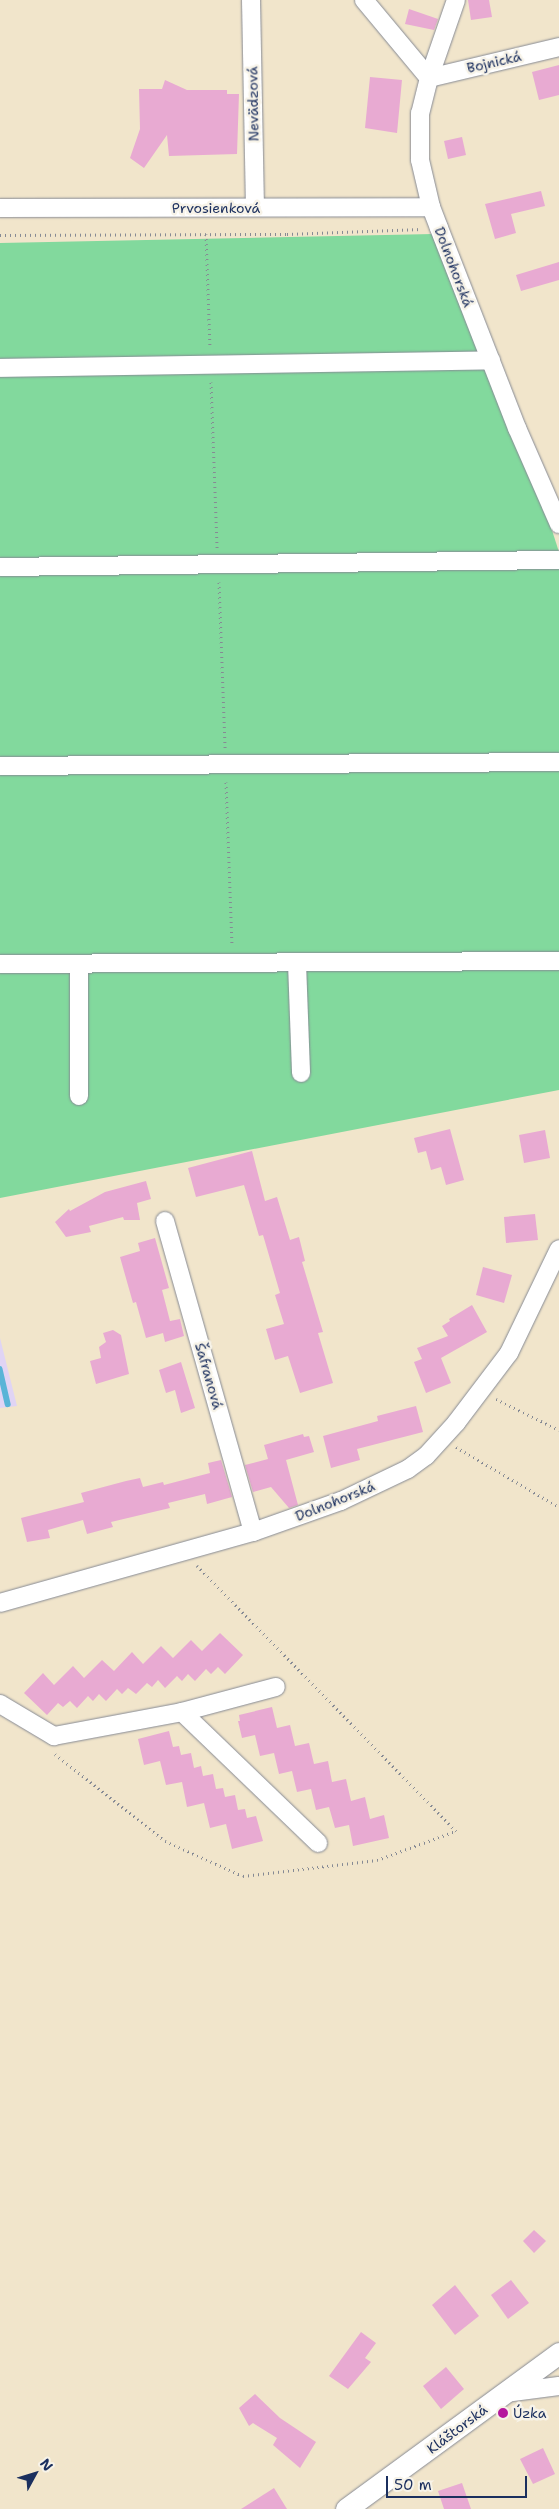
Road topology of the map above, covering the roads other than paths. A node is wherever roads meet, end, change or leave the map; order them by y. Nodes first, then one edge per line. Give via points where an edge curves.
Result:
1 (251, 0) edge
2 (364, 0) edge
3 (456, 0) edge
4 (559, 47) edge
5 (429, 78) junction
6 (431, 207) junction
7 (0, 208) edge
8 (255, 208) junction
9 (491, 360) junction
10 (0, 368) edge
11 (559, 524) edge
12 (559, 560) edge
13 (0, 567) edge
14 (559, 762) edge
15 (0, 766) edge
16 (559, 961) edge
17 (297, 962) junction
18 (0, 964) edge
19 (80, 964) junction
20 (301, 1073) dead end
21 (79, 1096) dead end
22 (165, 1221) dead end
23 (559, 1249) edge
24 (253, 1532) junction
25 (0, 1603) edge
26 (276, 1688) dead end
27 (0, 1704) edge
28 (182, 1712) junction
29 (318, 1843) dead end
30 (559, 2353) edge
31 (559, 2386) edge
32 (505, 2393) junction
33 (352, 2507) edge

1 - 8 street, Nevädzová
2 - 5 street
3 - 5 street, Dolnohorská
4 - 5 street, Bojnická
5 - 6 street, Dolnohorská via 420,113 420,160
6 - 8 street, Prvosienková
6 - 9 street, Dolnohorská
7 - 8 street, Prvosienková
9 - 10 street
9 - 11 street, Dolnohorská
12 - 13 street
14 - 15 street
16 - 17 street
17 - 19 street
17 - 20 street
18 - 19 street
19 - 21 street
22 - 24 street, Šafranová
23 - 24 street, Dolnohorská via 509,1353 443,1439 426,1456 408,1469 341,1500
24 - 25 street, Dolnohorská
26 - 28 street
27 - 28 street via 54,1736
28 - 29 street
30 - 32 street, Kláštorská
31 - 32 street
32 - 33 street, Kláštorská

